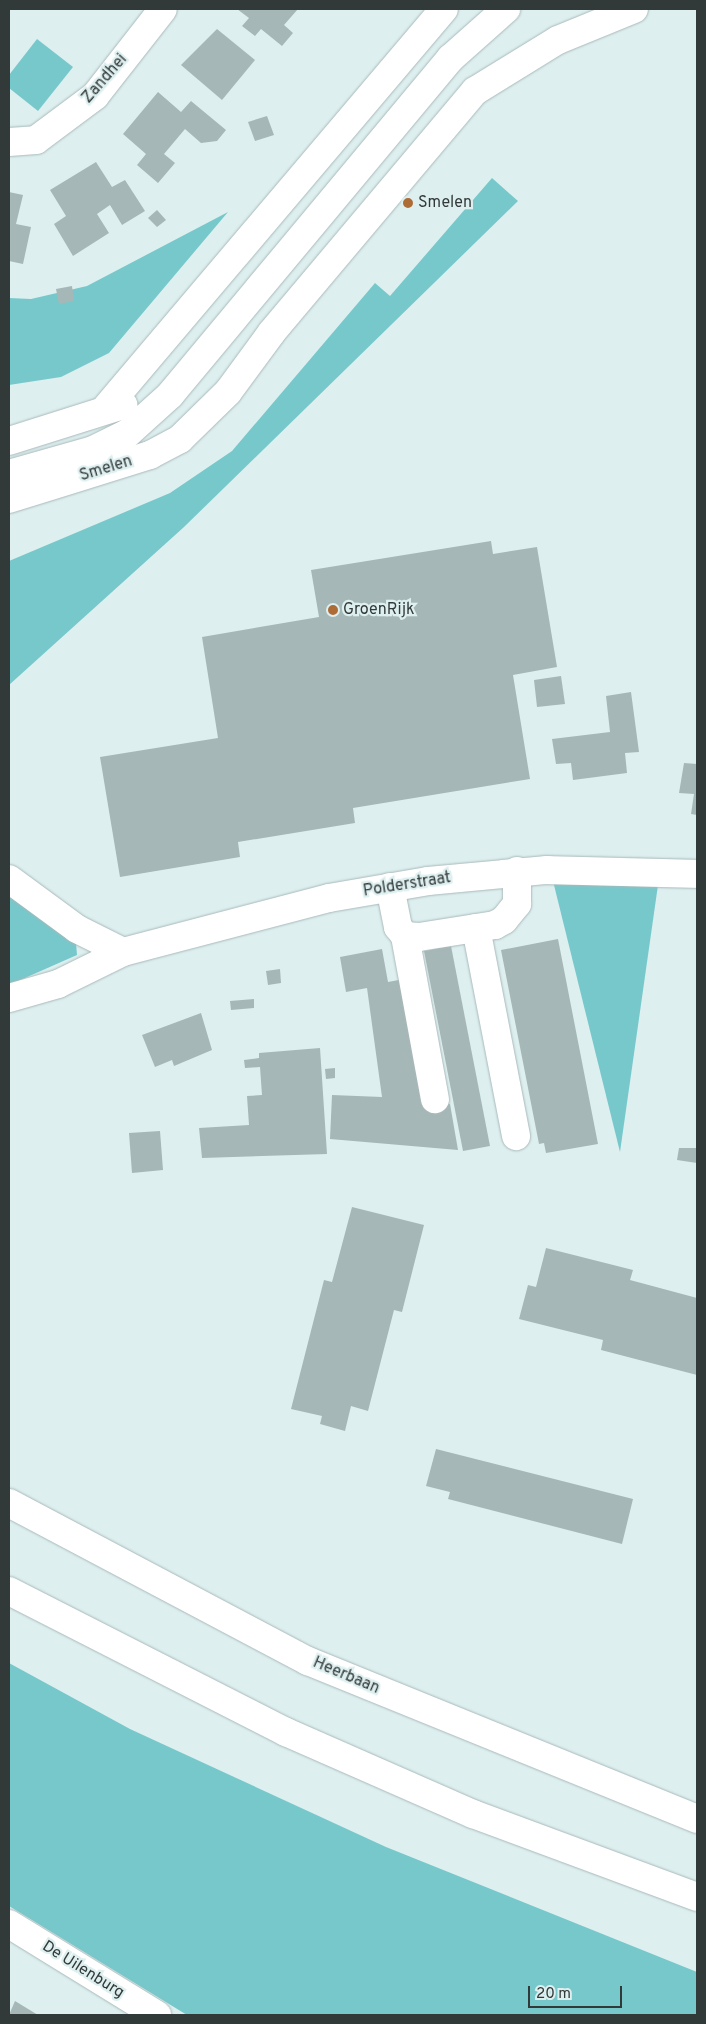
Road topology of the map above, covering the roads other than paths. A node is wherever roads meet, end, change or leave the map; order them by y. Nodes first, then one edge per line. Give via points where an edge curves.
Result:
1 (163, 9) edge
2 (444, 9) edge
3 (506, 9) edge
4 (634, 9) edge
5 (9, 142) edge
6 (272, 332) junction
7 (170, 395) junction
8 (105, 409) junction
9 (9, 441) edge
10 (9, 474) edge
11 (9, 499) edge
12 (517, 872) junction
13 (697, 874) edge
14 (9, 879) edge
15 (390, 887) junction
16 (476, 928) junction
17 (405, 936) junction
18 (123, 952) junction
19 (9, 998) edge
20 (435, 1099) dead end
21 (516, 1136) dead end
22 (9, 1503) edge
23 (9, 1591) edge
24 (697, 1819) edge
25 (697, 1897) edge
26 (9, 1924) edge
27 (157, 2015) edge

1 - 5 street, Zandhei via 95,96 36,140
2 - 8 street, Smelen
3 - 7 street, Smelen via 451,58
4 - 6 street, Smelen via 581,29 520,60 475,91
6 - 7 street, Smelen via 223,368
6 - 11 street, Smelen via 228,392 180,439 150,455
7 - 8 street, Smelen
7 - 10 street, Smelen via 128,433 93,450
8 - 9 street, Smelen via 85,420
12 - 13 street, Polderstraat via 608,868
12 - 15 street, Polderstraat
12 - 16 street via 518,895 512,912 495,925
14 - 18 street via 77,929
15 - 17 street
15 - 18 street, Polderstraat via 320,900
16 - 17 street
16 - 21 street
17 - 20 street
18 - 19 street, Polderstraat via 58,984
22 - 24 street, Heerbaan via 308,1661
23 - 25 street via 286,1732 473,1814
26 - 27 street, De Uilenburg

